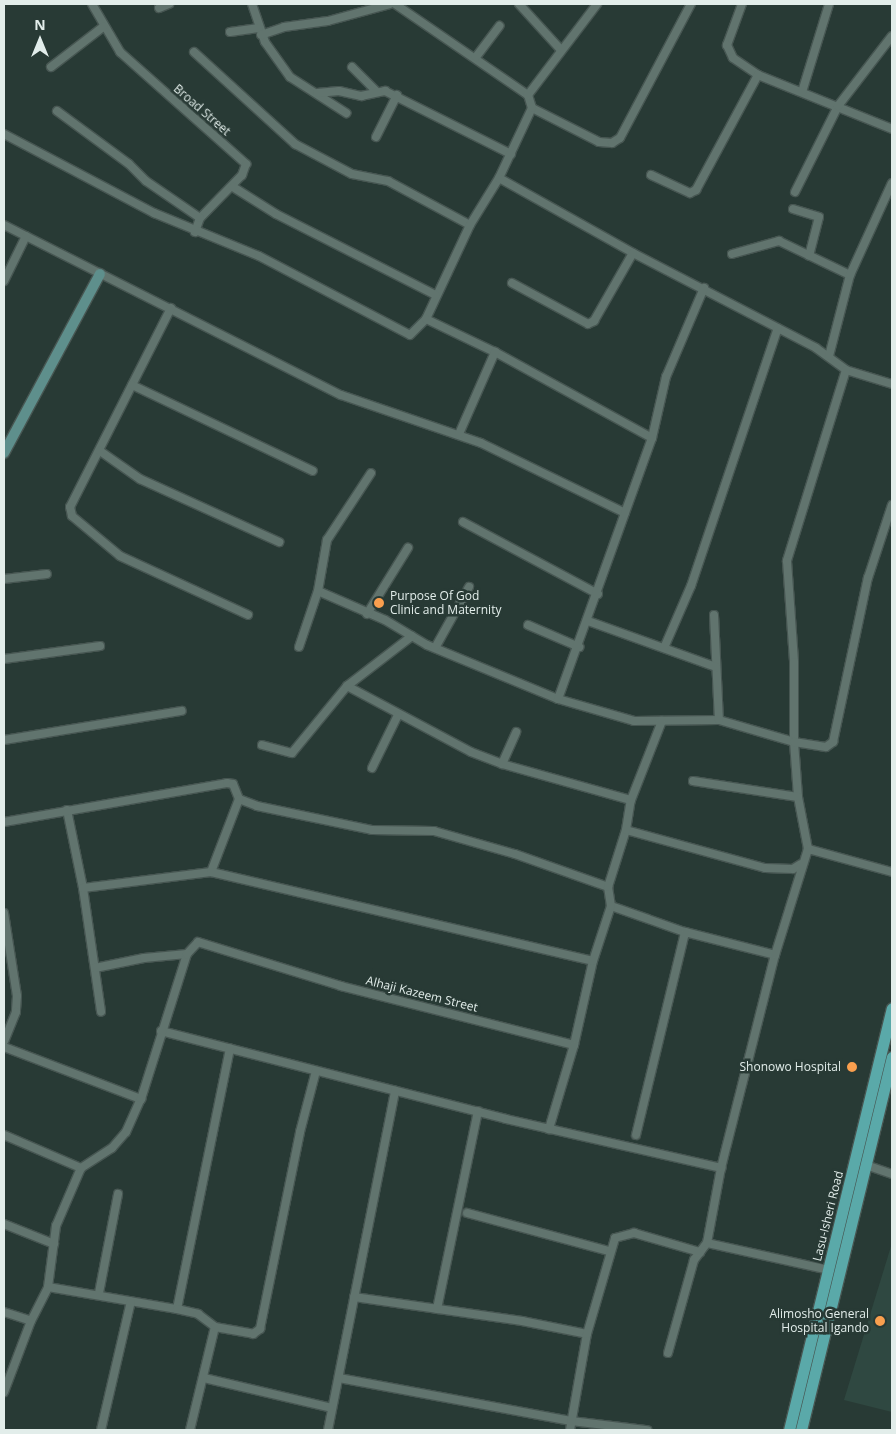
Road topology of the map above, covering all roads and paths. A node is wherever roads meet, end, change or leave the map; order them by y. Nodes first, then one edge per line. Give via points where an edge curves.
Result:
1 (92, 4) edge
2 (169, 4) edge
3 (252, 4) edge
4 (390, 4) edge
5 (394, 4) edge
6 (519, 4) edge
7 (597, 4) edge
8 (692, 4) edge
9 (742, 4) edge
10 (829, 4) edge
11 (159, 8) dead end
12 (499, 26) dead end
13 (104, 27) junction
14 (230, 32) dead end
15 (260, 32) junction
16 (892, 36) edge
17 (561, 50) junction
18 (194, 52) dead end
19 (476, 57) junction
20 (51, 67) dead end
21 (352, 67) dead end
22 (758, 75) junction
23 (376, 91) junction
24 (802, 92) junction
25 (317, 93) junction
26 (396, 95) junction
27 (528, 95) junction
28 (838, 106) junction
29 (532, 108) junction
30 (57, 110) dead end
31 (346, 113) dead end
32 (892, 128) edge
33 (4, 134) edge
34 (376, 137) dead end
35 (511, 154) junction
36 (651, 175) dead end
37 (499, 178) junction
38 (892, 183) edge
39 (232, 187) junction
40 (795, 192) dead end
41 (793, 209) dead end
42 (200, 218) junction
43 (4, 225) edge
44 (470, 225) junction
45 (195, 232) junction
46 (26, 236) junction
47 (633, 253) junction
48 (732, 254) dead end
49 (809, 256) junction
50 (100, 274) junction
51 (850, 275) junction
52 (4, 280) edge
53 (512, 283) dead end
54 (704, 288) junction
55 (436, 295) junction
56 (171, 308) junction
57 (426, 319) junction
58 (778, 328) junction
59 (495, 352) junction
60 (829, 356) junction
61 (846, 370) junction
62 (892, 384) edge
63 (132, 385) junction
64 (459, 434) junction
65 (652, 438) junction
66 (100, 451) junction
67 (4, 453) edge
68 (313, 472) dead end
69 (371, 473) dead end
70 (892, 505) edge
71 (625, 513) junction
72 (463, 522) dead end
73 (278, 542) dead end
74 (408, 548) dead end
75 (47, 574) dead end
76 (4, 579) edge
77 (469, 587) dead end
78 (318, 591) junction
79 (598, 594) junction
80 (367, 614) junction
81 (248, 615) dead end
82 (714, 615) dead end
83 (588, 621) junction
84 (528, 625) dead end
85 (412, 636) junction
86 (100, 646) dead end
87 (299, 647) dead end
88 (579, 647) junction
89 (435, 648) junction
90 (664, 648) junction
91 (4, 659) edge
92 (716, 667) junction
93 (347, 686) junction
94 (558, 699) junction
95 (182, 711) dead end
96 (398, 715) junction
97 (719, 720) junction
98 (662, 721) junction
99 (516, 732) dead end
100 (4, 740) edge
101 (794, 742) junction
102 (262, 745) dead end
103 (502, 764) junction
104 (372, 768) dead end
105 (693, 781) dead end
106 (798, 797) junction
107 (239, 799) junction
108 (631, 800) junction
109 (67, 810) junction
110 (4, 822) edge
111 (626, 830) junction
112 (808, 848) junction
113 (801, 864) junction
114 (211, 872) junction
115 (892, 872) edge
116 (608, 887) junction
117 (83, 888) junction
118 (611, 906) junction
119 (4, 913) edge
120 (685, 932) junction
121 (187, 954) junction
122 (775, 955) junction
123 (593, 960) junction
124 (96, 968) junction
125 (892, 1008) edge
126 (101, 1012) dead end
127 (161, 1031) junction
128 (4, 1041) edge
129 (574, 1045) junction
130 (4, 1047) edge
131 (230, 1048) junction
132 (892, 1057) edge
133 (316, 1071) junction
134 (394, 1091) junction
135 (142, 1098) junction
136 (478, 1111) junction
137 (549, 1128) junction
138 (4, 1135) edge
139 (636, 1135) dead end
140 (866, 1165) junction
141 (81, 1168) junction
142 (721, 1168) junction
143 (892, 1174) edge
144 (118, 1194) dead end
145 (467, 1213) dead end
146 (4, 1224) edge
147 (707, 1243) junction
148 (54, 1244) junction
149 (609, 1251) junction
150 (700, 1252) junction
151 (829, 1270) junction
152 (48, 1287) junction
153 (99, 1293) junction
154 (354, 1297) junction
155 (131, 1301) junction
156 (176, 1309) junction
157 (437, 1309) junction
158 (4, 1312) edge
159 (31, 1322) junction
160 (214, 1328) junction
161 (587, 1334) junction
162 (668, 1353) dead end
163 (204, 1378) junction
164 (339, 1378) junction
165 (4, 1392) edge
166 (332, 1408) junction
167 (571, 1422) junction
168 (101, 1430) edge
169 (190, 1430) edge
170 (328, 1430) edge
171 (570, 1430) edge
172 (648, 1430) edge
173 (789, 1430) edge
174 (801, 1430) edge

1 - 13 street, Broad Street
2 - 11 street
3 - 15 street
4 - 15 street via 328,21
5 - 19 street
6 - 17 street
7 - 17 street
8 - 29 street via 620,138 612,143 599,142
9 - 22 street via 728,39 728,51
10 - 24 street
12 - 19 street
13 - 20 street
13 - 39 street, Broad Street via 120,52 242,159 247,167
14 - 15 street
15 - 25 street via 290,77
16 - 28 street
17 - 27 street
18 - 44 street via 294,144 352,174 388,181
19 - 27 street
21 - 23 street via 374,85
22 - 24 street
22 - 36 street via 696,190 690,193
23 - 25 street via 361,96 339,91
23 - 26 street
24 - 28 street
25 - 31 street
26 - 34 street
26 - 35 street
27 - 29 street
28 - 32 street
28 - 40 street
29 - 35 street
30 - 42 street via 129,164 146,181
33 - 45 street
35 - 37 street
37 - 44 street
37 - 47 street
38 - 51 street
39 - 42 street, Broad Street
39 - 55 street via 276,214
41 - 49 street via 819,217
42 - 45 street, Broad Street
43 - 46 street
44 - 55 street
45 - 57 street via 259,256 410,335
46 - 50 street
46 - 52 street
47 - 53 street via 594,321 588,324
47 - 54 street
48 - 49 street via 779,241
49 - 51 street
50 - 56 street
50 - 67 street
51 - 60 street
54 - 58 street
54 - 65 street via 666,377
55 - 57 street
56 - 63 street
56 - 64 street via 340,395 430,428
57 - 59 street
58 - 60 street
58 - 90 street via 690,586
59 - 64 street
59 - 65 street
60 - 61 street
61 - 62 street
61 - 101 street via 786,561 794,662
63 - 66 street
63 - 68 street
64 - 71 street
65 - 71 street
66 - 73 street via 140,479
66 - 81 street via 70,507 72,516 120,556
69 - 78 street via 326,540
70 - 101 street via 868,578 833,742 826,746
71 - 79 street
72 - 79 street
74 - 80 street
75 - 76 street
77 - 89 street
78 - 80 street
78 - 87 street
79 - 83 street
80 - 85 street via 385,620
82 - 92 street
83 - 88 street
83 - 90 street
84 - 88 street
85 - 89 street
85 - 93 street
86 - 91 street
88 - 94 street
89 - 94 street
90 - 92 street
92 - 97 street
93 - 96 street
93 - 102 street via 292,753
94 - 98 street via 634,721
95 - 100 street
96 - 103 street
96 - 104 street
97 - 98 street
97 - 101 street
98 - 108 street
99 - 103 street
101 - 106 street
103 - 108 street
105 - 106 street
106 - 112 street
107 - 109 street via 233,784 227,783
107 - 114 street
107 - 116 street via 372,830 434,832 515,854
108 - 111 street
109 - 110 street
109 - 117 street
111 - 113 street via 765,868 793,869
111 - 116 street
112 - 113 street
112 - 115 street
113 - 122 street
114 - 117 street
114 - 123 street
116 - 118 street
117 - 124 street
118 - 120 street
118 - 123 street
119 - 128 street via 17,996 16,1012
120 - 122 street
120 - 139 street
121 - 124 street via 144,958
121 - 127 street
121 - 129 street, Alhaji Kazeem Street via 198,942 210,944 341,986
122 - 142 street
123 - 129 street
124 - 126 street
125 - 151 main road, Lasu-Isheri Road
127 - 131 street
127 - 135 street
129 - 137 street
130 - 135 street
131 - 133 street
131 - 156 street
132 - 140 main road, Lasu-Isheri Road
133 - 134 street
133 - 160 street via 300,1132 260,1329 254,1334
134 - 136 street
134 - 154 street
135 - 141 street via 122,1138
136 - 137 street
136 - 157 street
137 - 142 street
138 - 141 street
140 - 143 street
140 - 174 main road, Lasu-Isheri Road
141 - 148 street via 56,1226
142 - 147 street
144 - 153 street
145 - 149 street
146 - 148 street
147 - 150 street
147 - 151 street
148 - 152 street
149 - 150 street via 615,1238 634,1234
149 - 161 street
150 - 162 street via 687,1280
151 - 173 main road, Lasu-Isheri Road
152 - 153 street
152 - 159 street
153 - 155 street
154 - 157 street
154 - 164 street
155 - 156 street
155 - 168 street
156 - 160 street via 198,1314
157 - 161 street
158 - 159 street
159 - 165 street
160 - 163 street
161 - 167 street
163 - 166 street
163 - 169 street
164 - 166 street
164 - 167 street
166 - 170 street
167 - 171 street
167 - 172 street

